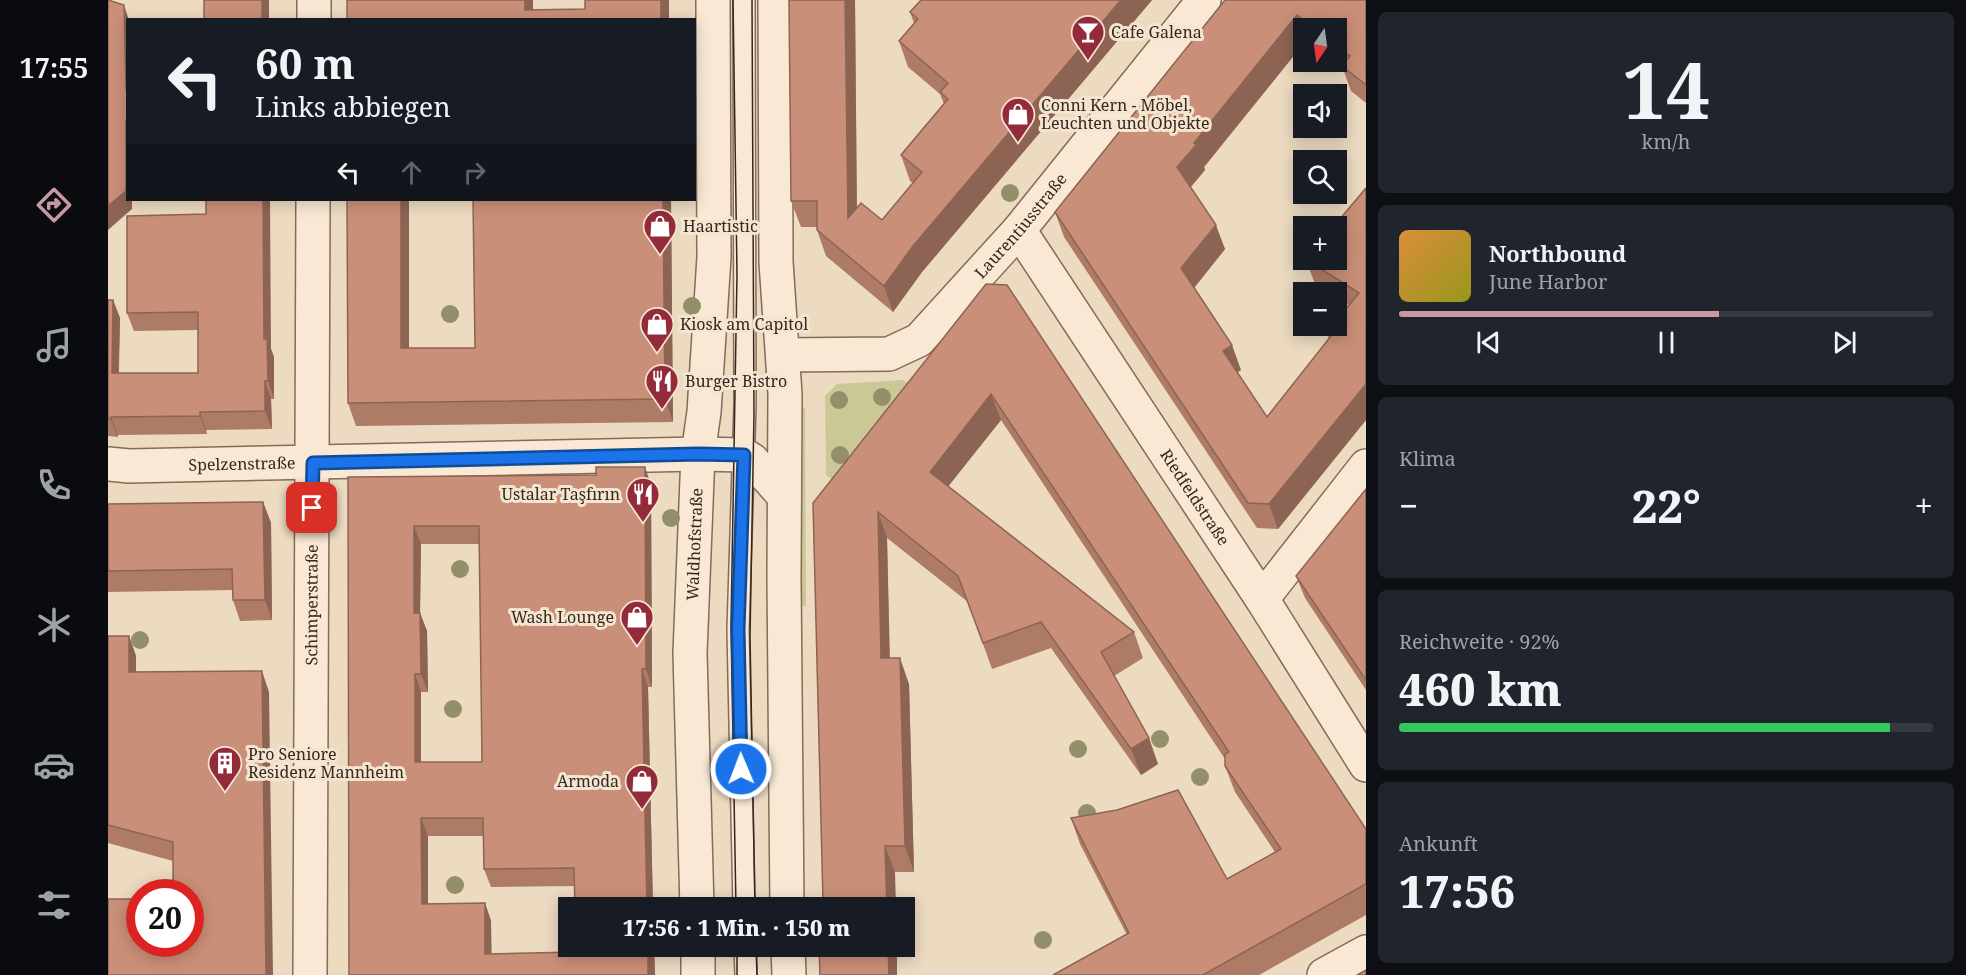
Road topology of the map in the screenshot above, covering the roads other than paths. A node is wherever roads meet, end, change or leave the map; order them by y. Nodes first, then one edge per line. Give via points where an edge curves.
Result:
1 (314, 0) edge
2 (713, 0) edge
3 (744, 0) edge
4 (775, 0) edge
5 (1204, 0) edge
6 (314, 18) edge
7 (313, 201) edge
8 (1019, 230) junction
9 (783, 355) junction
10 (698, 454) junction
11 (744, 455) junction
12 (313, 463) junction
13 (108, 464) edge
14 (1366, 466) edge
15 (784, 495) junction
16 (1262, 599) junction
17 (1366, 765) edge
18 (697, 897) edge
19 (744, 897) edge
20 (787, 897) edge
21 (1366, 952) edge
22 (698, 957) edge
23 (745, 957) edge
24 (788, 957) edge
25 (310, 975) edge
26 (698, 975) edge
27 (746, 975) edge
28 (789, 975) edge
29 (1324, 975) edge

1 - 6 street
2 - 10 street, Waldhofstraße via 714,257
3 - 11 lane
4 - 9 street via 776,262
5 - 8 street, Laurentiusstraße
7 - 12 street, Schimperstraße
8 - 9 street, Laurentiusstraße via 919,340 889,354
8 - 16 street, Riedfeldstraße
9 - 15 street
10 - 11 street, Spelzenstraße
10 - 12 street, Spelzenstraße
10 - 18 street, Waldhofstraße via 690,653
11 - 15 street
11 - 19 lane via 738,630
12 - 13 street, Spelzenstraße
12 - 25 street, Schimperstraße
14 - 16 street
15 - 20 street
16 - 17 street, Riedfeldstraße
21 - 29 street
22 - 26 street
23 - 27 lane
24 - 28 street

